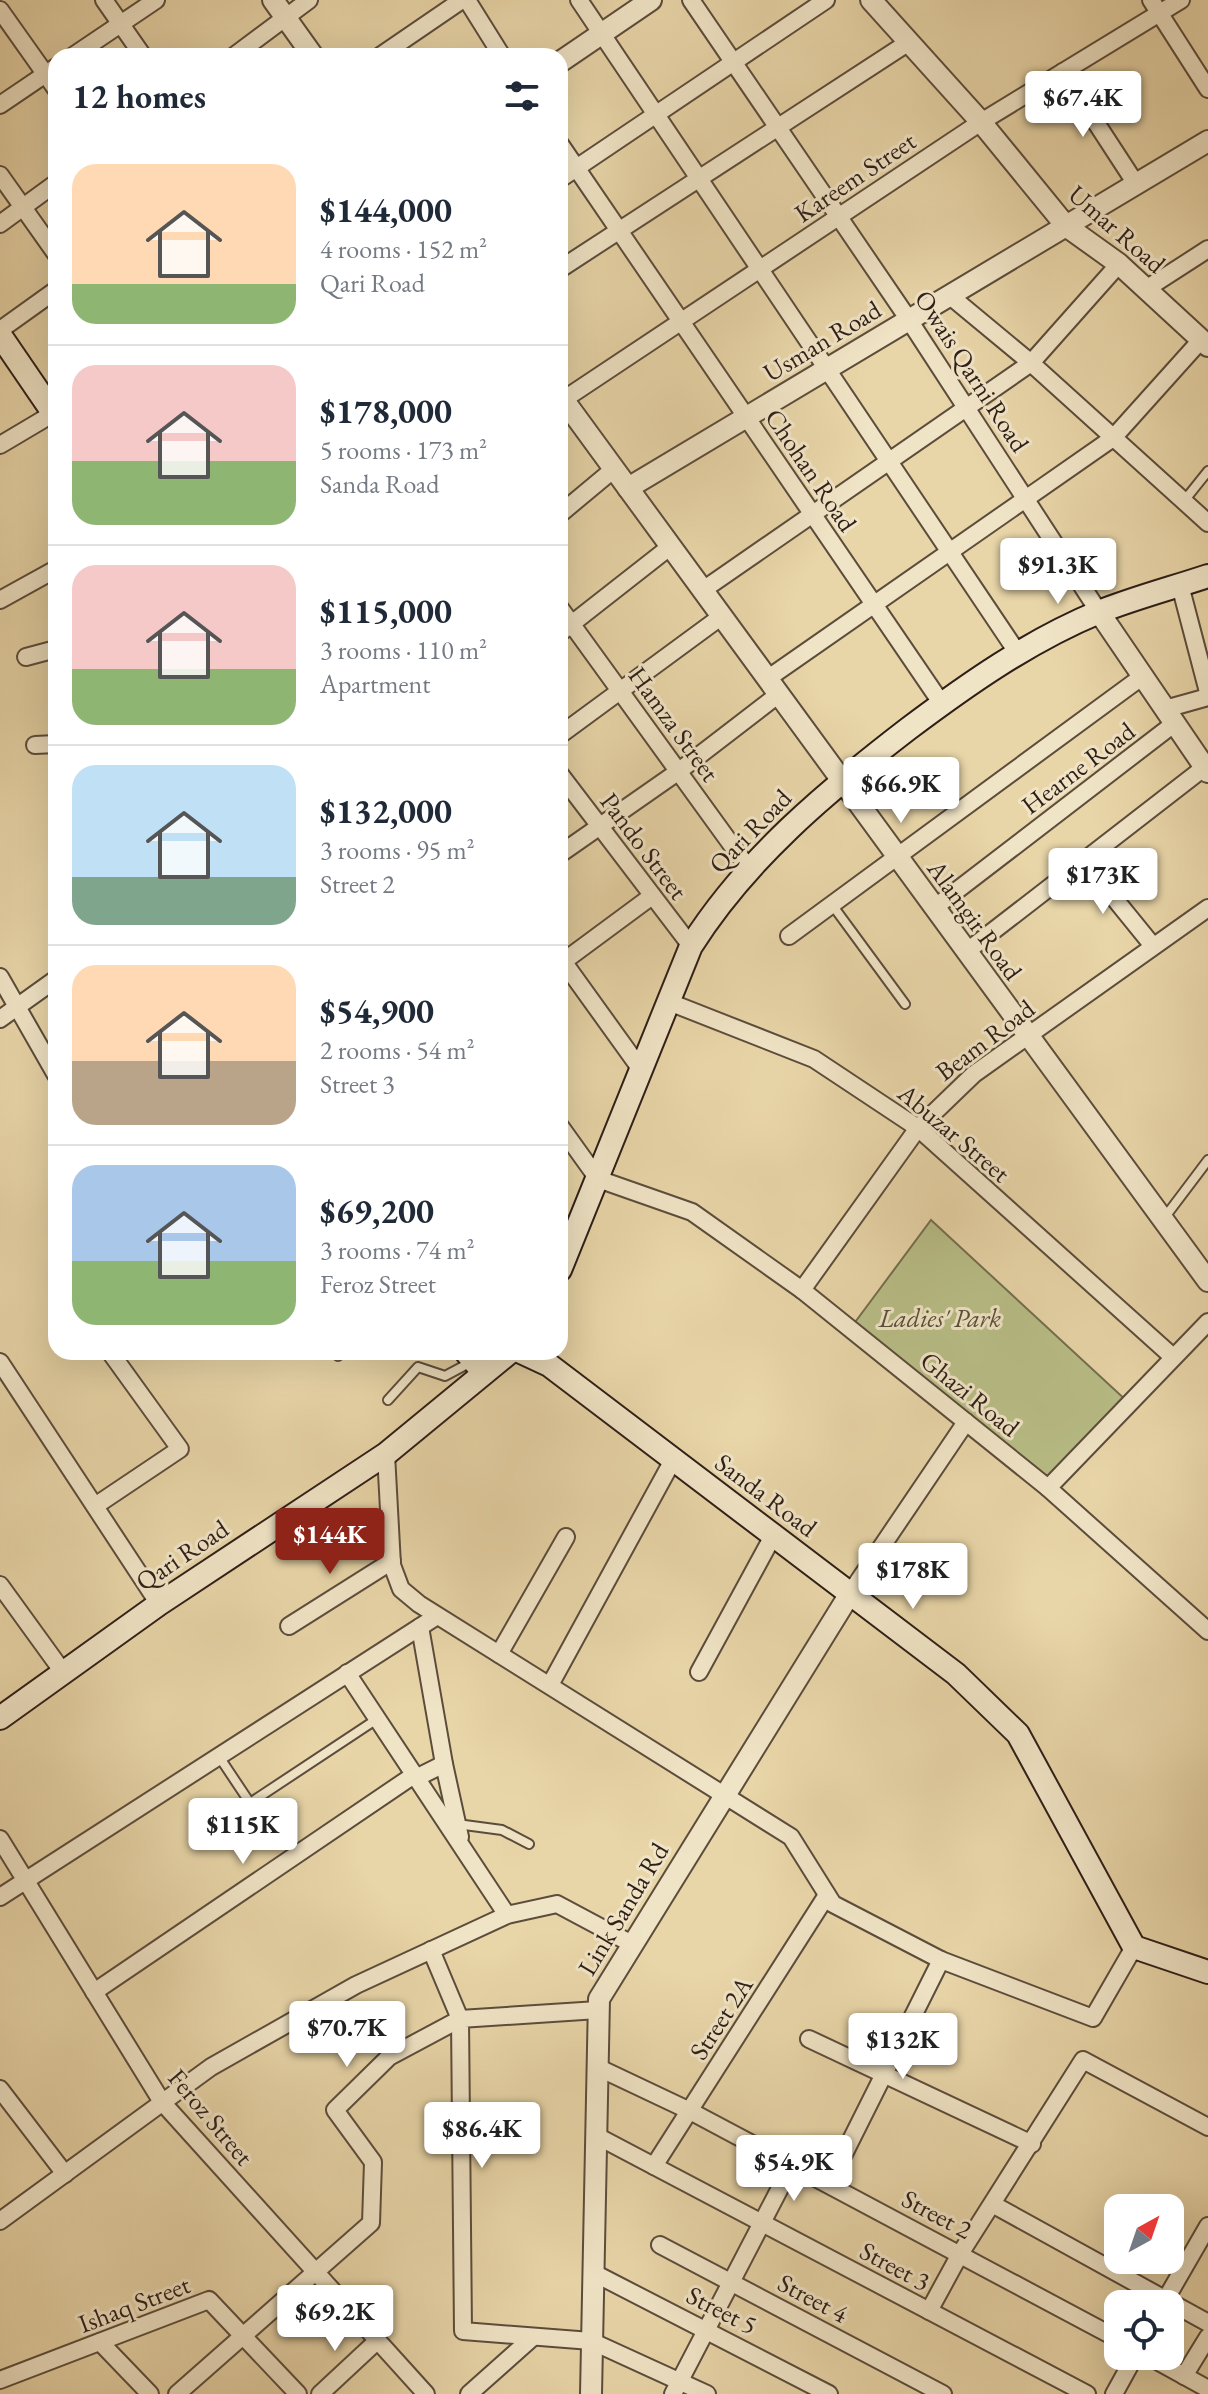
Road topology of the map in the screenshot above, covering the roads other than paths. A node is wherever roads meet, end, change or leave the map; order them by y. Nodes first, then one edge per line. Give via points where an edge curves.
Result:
1 (104, 0) edge
2 (156, 0) edge
3 (309, 0) edge
4 (464, 0) edge
5 (579, 0) edge
6 (651, 0) edge
7 (691, 0) edge
8 (826, 0) edge
9 (871, 0) edge
10 (1181, 0) edge
11 (1155, 6) edge
12 (279, 8) edge
13 (0, 10) edge
14 (122, 25) junction
15 (601, 34) junction
16 (909, 42) junction
17 (86, 48) edge
18 (138, 48) edge
19 (242, 48) edge
20 (307, 48) edge
21 (392, 48) edge
22 (497, 48) edge
23 (568, 57) edge
24 (734, 62) junction
25 (48, 66) edge
26 (48, 72) edge
27 (1063, 72) junction
28 (1208, 89) edge
29 (0, 105) edge
30 (655, 115) junction
31 (981, 122) junction
32 (778, 127) junction
33 (1208, 141) edge
34 (568, 155) edge
35 (577, 168) junction
36 (568, 174) edge
37 (0, 175) edge
38 (698, 179) junction
39 (1136, 184) junction
40 (48, 189) edge
41 (23, 207) junction
42 (838, 217) junction
43 (0, 224) edge
44 (1066, 226) junction
45 (619, 231) junction
46 (48, 243) edge
47 (1208, 249) edge
48 (568, 264) edge
49 (1119, 264) junction
50 (759, 270) junction
51 (1146, 289) junction
52 (949, 295) junction
53 (48, 296) edge
54 (909, 320) junction
55 (681, 322) junction
56 (0, 333) edge
57 (1205, 343) edge
58 (1031, 363) junction
59 (825, 370) junction
60 (568, 395) edge
61 (48, 404) edge
62 (568, 408) edge
63 (966, 408) junction
64 (745, 417) junction
65 (48, 418) edge
66 (1113, 438) junction
67 (0, 445) edge
68 (888, 462) junction
69 (614, 469) junction
70 (1208, 471) edge
71 (628, 488) junction
72 (1025, 499) junction
73 (1184, 501) junction
74 (568, 507) edge
75 (812, 514) junction
76 (1208, 523) edge
77 (671, 546) junction
78 (949, 552) junction
79 (48, 573) edge
80 (1208, 576) edge
81 (1180, 585) junction
82 (703, 590) junction
83 (0, 600) edge
84 (874, 604) junction
85 (1099, 612) junction
86 (722, 616) junction
87 (568, 627) edge
88 (568, 631) edge
89 (48, 651) edge
90 (1017, 652) junction
91 (26, 657) dead end
92 (1143, 676) junction
93 (773, 686) junction
94 (622, 693) junction
95 (1208, 695) edge
96 (942, 704) junction
97 (1170, 716) junction
98 (568, 730) edge
99 (48, 744) edge
100 (35, 745) dead end
101 (1206, 769) edge
102 (679, 771) junction
103 (841, 780) junction
104 (568, 785) edge
105 (599, 826) junction
106 (568, 848) edge
107 (897, 857) junction
108 (1084, 861) junction
109 (749, 869) junction
110 (652, 896) junction
111 (833, 906) junction
112 (934, 908) junction
113 (1208, 908) edge
114 (789, 936) dead end
115 (691, 946) junction
116 (1153, 946) junction
117 (966, 952) junction
118 (568, 956) edge
119 (568, 971) edge
120 (0, 977) edge
121 (48, 985) edge
122 (669, 1002) junction
123 (905, 1004) dead end
124 (15, 1008) junction
125 (0, 1019) edge
126 (1029, 1037) junction
127 (48, 1062) edge
128 (642, 1071) junction
129 (918, 1128) junction
130 (568, 1137) edge
131 (1208, 1160) edge
132 (598, 1179) junction
133 (1162, 1219) junction
134 (568, 1251) edge
135 (1208, 1281) edge
136 (802, 1290) junction
137 (1208, 1322) edge
138 (1173, 1357) junction
139 (116, 1360) edge
140 (538, 1360) edge
141 (475, 1362) edge
142 (2, 1370) edge
143 (388, 1400) dead end
144 (966, 1422) junction
145 (386, 1454) junction
146 (673, 1460) junction
147 (1048, 1488) junction
148 (95, 1506) junction
149 (773, 1536) junction
150 (566, 1537) dead end
151 (392, 1561) junction
152 (0, 1585) edge
153 (851, 1592) junction
154 (159, 1604) junction
155 (437, 1616) junction
156 (289, 1626) dead end
157 (420, 1627) junction
158 (1208, 1631) edge
159 (499, 1654) junction
160 (63, 1672) junction
161 (699, 1672) dead end
162 (347, 1673) junction
163 (550, 1685) junction
164 (0, 1718) edge
165 (377, 1719) junction
166 (218, 1755) junction
167 (444, 1764) junction
168 (415, 1777) junction
169 (725, 1794) junction
170 (457, 1824) junction
171 (0, 1839) edge
172 (529, 1844) dead end
173 (462, 1847) junction
174 (25, 1879) junction
175 (827, 1895) junction
176 (0, 1897) edge
177 (507, 1915) junction
178 (632, 1944) junction
179 (1134, 1947) junction
180 (431, 1950) junction
181 (941, 1960) junction
182 (1208, 1972) edge
183 (94, 1992) junction
184 (598, 2010) junction
185 (460, 2019) junction
186 (809, 2039) dead end
187 (597, 2067) junction
188 (884, 2074) junction
189 (0, 2089) edge
190 (162, 2102) junction
191 (690, 2111) junction
192 (1208, 2127) edge
193 (595, 2135) junction
194 (1032, 2144) junction
195 (792, 2165) junction
196 (654, 2166) junction
197 (65, 2174) junction
198 (829, 2184) junction
199 (994, 2205) junction
200 (0, 2221) edge
201 (761, 2222) junction
202 (1208, 2226) edge
203 (660, 2245) dead end
204 (960, 2254) junction
205 (313, 2272) junction
206 (592, 2272) junction
207 (731, 2282) junction
208 (1143, 2290) edge
209 (1171, 2290) edge
210 (929, 2311) junction
211 (1184, 2312) edge
212 (1208, 2323) edge
213 (706, 2328) junction
214 (1104, 2331) edge
215 (244, 2334) junction
216 (533, 2337) junction
217 (1208, 2337) edge
218 (377, 2341) junction
219 (591, 2341) junction
220 (100, 2342) junction
221 (1127, 2370) edge
222 (1173, 2370) edge
223 (1184, 2376) junction
224 (0, 2382) edge
225 (676, 2386) edge
226 (1208, 2389) edge
227 (9, 2394) edge
228 (150, 2394) edge
229 (177, 2394) edge
230 (298, 2394) edge
231 (320, 2394) edge
232 (426, 2394) edge
233 (469, 2394) edge
234 (591, 2394) edge
235 (707, 2394) edge
236 (829, 2394) edge
237 (943, 2394) edge
238 (1087, 2394) edge
239 (1114, 2394) edge

1 - 14 street
2 - 14 street
3 - 12 street
4 - 21 street
4 - 22 street
5 - 15 street
6 - 15 street
7 - 24 street, Owais Qarni Road
8 - 24 street
9 - 16 street, Umar Road
10 - 11 street, Kareem Street
11 - 27 street, Kareem Street
11 - 28 street
12 - 19 street
12 - 20 street
13 - 25 street
14 - 17 street
14 - 18 street
15 - 23 street
15 - 30 street
16 - 31 street, Umar Road
16 - 32 street
24 - 30 street
24 - 32 street, Owais Qarni Road
26 - 29 street
27 - 31 street, Kareem Street
27 - 39 street
30 - 35 street
30 - 38 street
31 - 42 street, Kareem Street
31 - 44 street, Umar Road
32 - 38 street
32 - 42 street, Owais Qarni Road
33 - 39 street, Usman Road
34 - 35 street, Chohan Road
35 - 36 street
35 - 45 street, Chohan Road
37 - 41 street
38 - 45 street
38 - 50 street
39 - 44 street, Usman Road
40 - 41 street
41 - 43 street
41 - 46 street
42 - 50 street, Kareem Street
42 - 54 street, Owais Qarni Road
44 - 49 street, Umar Road
44 - 52 street, Usman Road
45 - 48 street
45 - 55 street, Chohan Road
47 - 51 street
49 - 51 street, Umar Road
49 - 58 street
50 - 55 street, Kareem Street
50 - 59 street
51 - 57 street, Umar Road
52 - 54 street, Usman Road
52 - 58 street
53 - 56 street
54 - 59 street, Usman Road
54 - 63 street, Owais Qarni Road
55 - 60 street, Kareem Street
55 - 64 street, Chohan Road
56 - 61 main road
57 - 66 street
58 - 63 street
58 - 66 street
59 - 64 street, Usman Road
59 - 68 street
62 - 69 street, Alamgir Road
63 - 68 street
63 - 72 street, Owais Qarni Road
64 - 71 street, Usman Road
64 - 75 street, Chohan Road
65 - 67 street
66 - 72 street
66 - 73 street
68 - 75 street
68 - 78 street
69 - 71 street, Alamgir Road
69 - 74 street
70 - 73 lane
71 - 77 street, Alamgir Road
72 - 78 street
72 - 85 street, Owais Qarni Road
73 - 76 street
75 - 82 street
75 - 84 street, Chohan Road
77 - 82 street, Alamgir Road
77 - 87 street
78 - 84 street
78 - 90 street
79 - 83 street
80 - 81 main road, Qari Road
81 - 85 main road, Qari Road
81 - 95 street
82 - 86 street, Alamgir Road
84 - 93 street
84 - 96 street, Chohan Road
85 - 90 main road, Qari Road
85 - 92 street, Owais Qarni Road
86 - 93 street, Alamgir Road
86 - 94 street
88 - 94 street, Hamza Street
89 - 91 street
90 - 96 main road, Qari Road
92 - 97 street, Owais Qarni Road
92 - 107 street
93 - 102 street
93 - 103 street, Alamgir Road
94 - 98 street
94 - 102 street, Hamza Street
95 - 97 street
96 - 103 main road, Qari Road
97 - 101 street, Owais Qarni Road
97 - 112 street, Hearne Road
99 - 100 street
101 - 108 street
102 - 105 street
102 - 109 street, Hamza Street
103 - 107 street, Alamgir Road
103 - 109 main road, Qari Road
104 - 105 street, Pando Street
105 - 106 street
105 - 110 street, Pando Street
107 - 111 street
107 - 112 street, Alamgir Road
108 - 116 street
108 - 117 street
109 - 115 main road, Qari Road
110 - 115 street, Pando Street
110 - 118 street
111 - 114 street
111 - 123 lane
112 - 117 street, Alamgir Road
113 - 116 street, Beam Road
115 - 122 main road, Qari Road
116 - 126 street, Beam Road
117 - 126 street, Alamgir Road
119 - 128 street
120 - 124 street
121 - 124 street
122 - 128 main road, Qari Road
122 - 129 street, Abuzar Street via 814,1059
124 - 125 street
124 - 127 street
126 - 129 street, Beam Road via 963,1084
126 - 133 street, Alamgir Road
128 - 132 main road, Qari Road
129 - 136 street, Beam Road
129 - 138 street, Abuzar Street
130 - 132 street
131 - 133 lane
132 - 134 main road, Qari Road
132 - 136 street, Ghazi Road via 692,1212
133 - 135 street, Alamgir Road
136 - 144 street, Ghazi Road
137 - 138 street
138 - 147 street
139 - 148 street via 180,1449
140 - 146 main road, Sanda Road
141 - 143 lane via 445,1376 418,1367
141 - 145 main road, Qari Road
142 - 148 street
144 - 147 street, Ghazi Road
144 - 153 street
145 - 151 street
145 - 154 main road, Qari Road
146 - 149 main road, Sanda Road
146 - 163 street
147 - 158 street, Ghazi Road
148 - 154 street
149 - 153 main road, Sanda Road
149 - 161 street
150 - 159 street
151 - 155 street via 401,1589
151 - 156 street
152 - 160 street
153 - 169 street, Link Sanda Rd
153 - 179 main road, Sanda Road via 956,1674 1018,1734
154 - 160 main road, Qari Road
155 - 157 street
155 - 159 street
157 - 162 street
157 - 167 street
159 - 163 street
160 - 164 main road, Qari Road
162 - 165 street
162 - 166 street
163 - 169 street
165 - 166 lane via 250,1803
165 - 168 street
166 - 174 street
167 - 168 street
167 - 170 street
168 - 173 street
168 - 183 street
169 - 175 street via 791,1837
169 - 178 street, Link Sanda Rd
170 - 172 lane via 502,1830
170 - 173 street
171 - 174 street, Feroz Street
173 - 177 street
174 - 176 street
174 - 183 street, Feroz Street
175 - 181 street via 833,1904
175 - 191 street, Street 2A
177 - 178 street via 557,1904
177 - 180 street
178 - 184 street, Link Sanda Rd via 599,1999
179 - 181 street via 1093,2018
179 - 182 main road
180 - 185 street
180 - 190 street via 356,1985 211,2067
181 - 188 street
183 - 190 street, Feroz Street
184 - 185 street
184 - 187 street, Link Sanda Rd
185 - 205 street via 389,2057 337,2106 336,2115 373,2162 371,2223
185 - 216 street via 463,2331
186 - 188 street
187 - 191 street, Street 2
187 - 193 street, Link Sanda Rd
188 - 194 street
188 - 198 street
189 - 197 street
190 - 197 street
190 - 205 street, Feroz Street
191 - 195 street, Street 2
191 - 196 street, Street 2A
192 - 194 street via 1083,2060
193 - 196 street, Street 3
193 - 206 street, Link Sanda Rd
194 - 199 street
195 - 198 street, Street 2
195 - 201 street
196 - 201 street, Street 3
197 - 200 street
198 - 204 street, Street 2
199 - 204 street
199 - 208 street
201 - 207 street
201 - 210 street, Street 3
202 - 209 street
203 - 207 street, Street 4
204 - 210 street
204 - 214 street, Street 2
205 - 215 street
205 - 218 street, Feroz Street
206 - 213 street, Street 5
206 - 219 street, Link Sanda Rd
207 - 213 street
207 - 237 street, Street 4
210 - 238 street, Street 3
211 - 212 street
213 - 225 street
213 - 236 street, Street 5
215 - 220 street, Ishaq Street via 209,2300
215 - 229 street
215 - 230 street, Ishaq Street
216 - 219 street
216 - 233 street
217 - 223 street
218 - 231 street
218 - 232 street, Feroz Street
219 - 225 street
219 - 234 street, Link Sanda Rd
220 - 224 street, Ishaq Street
220 - 228 street
221 - 239 street
222 - 223 street
223 - 226 street
224 - 227 street
225 - 235 street

